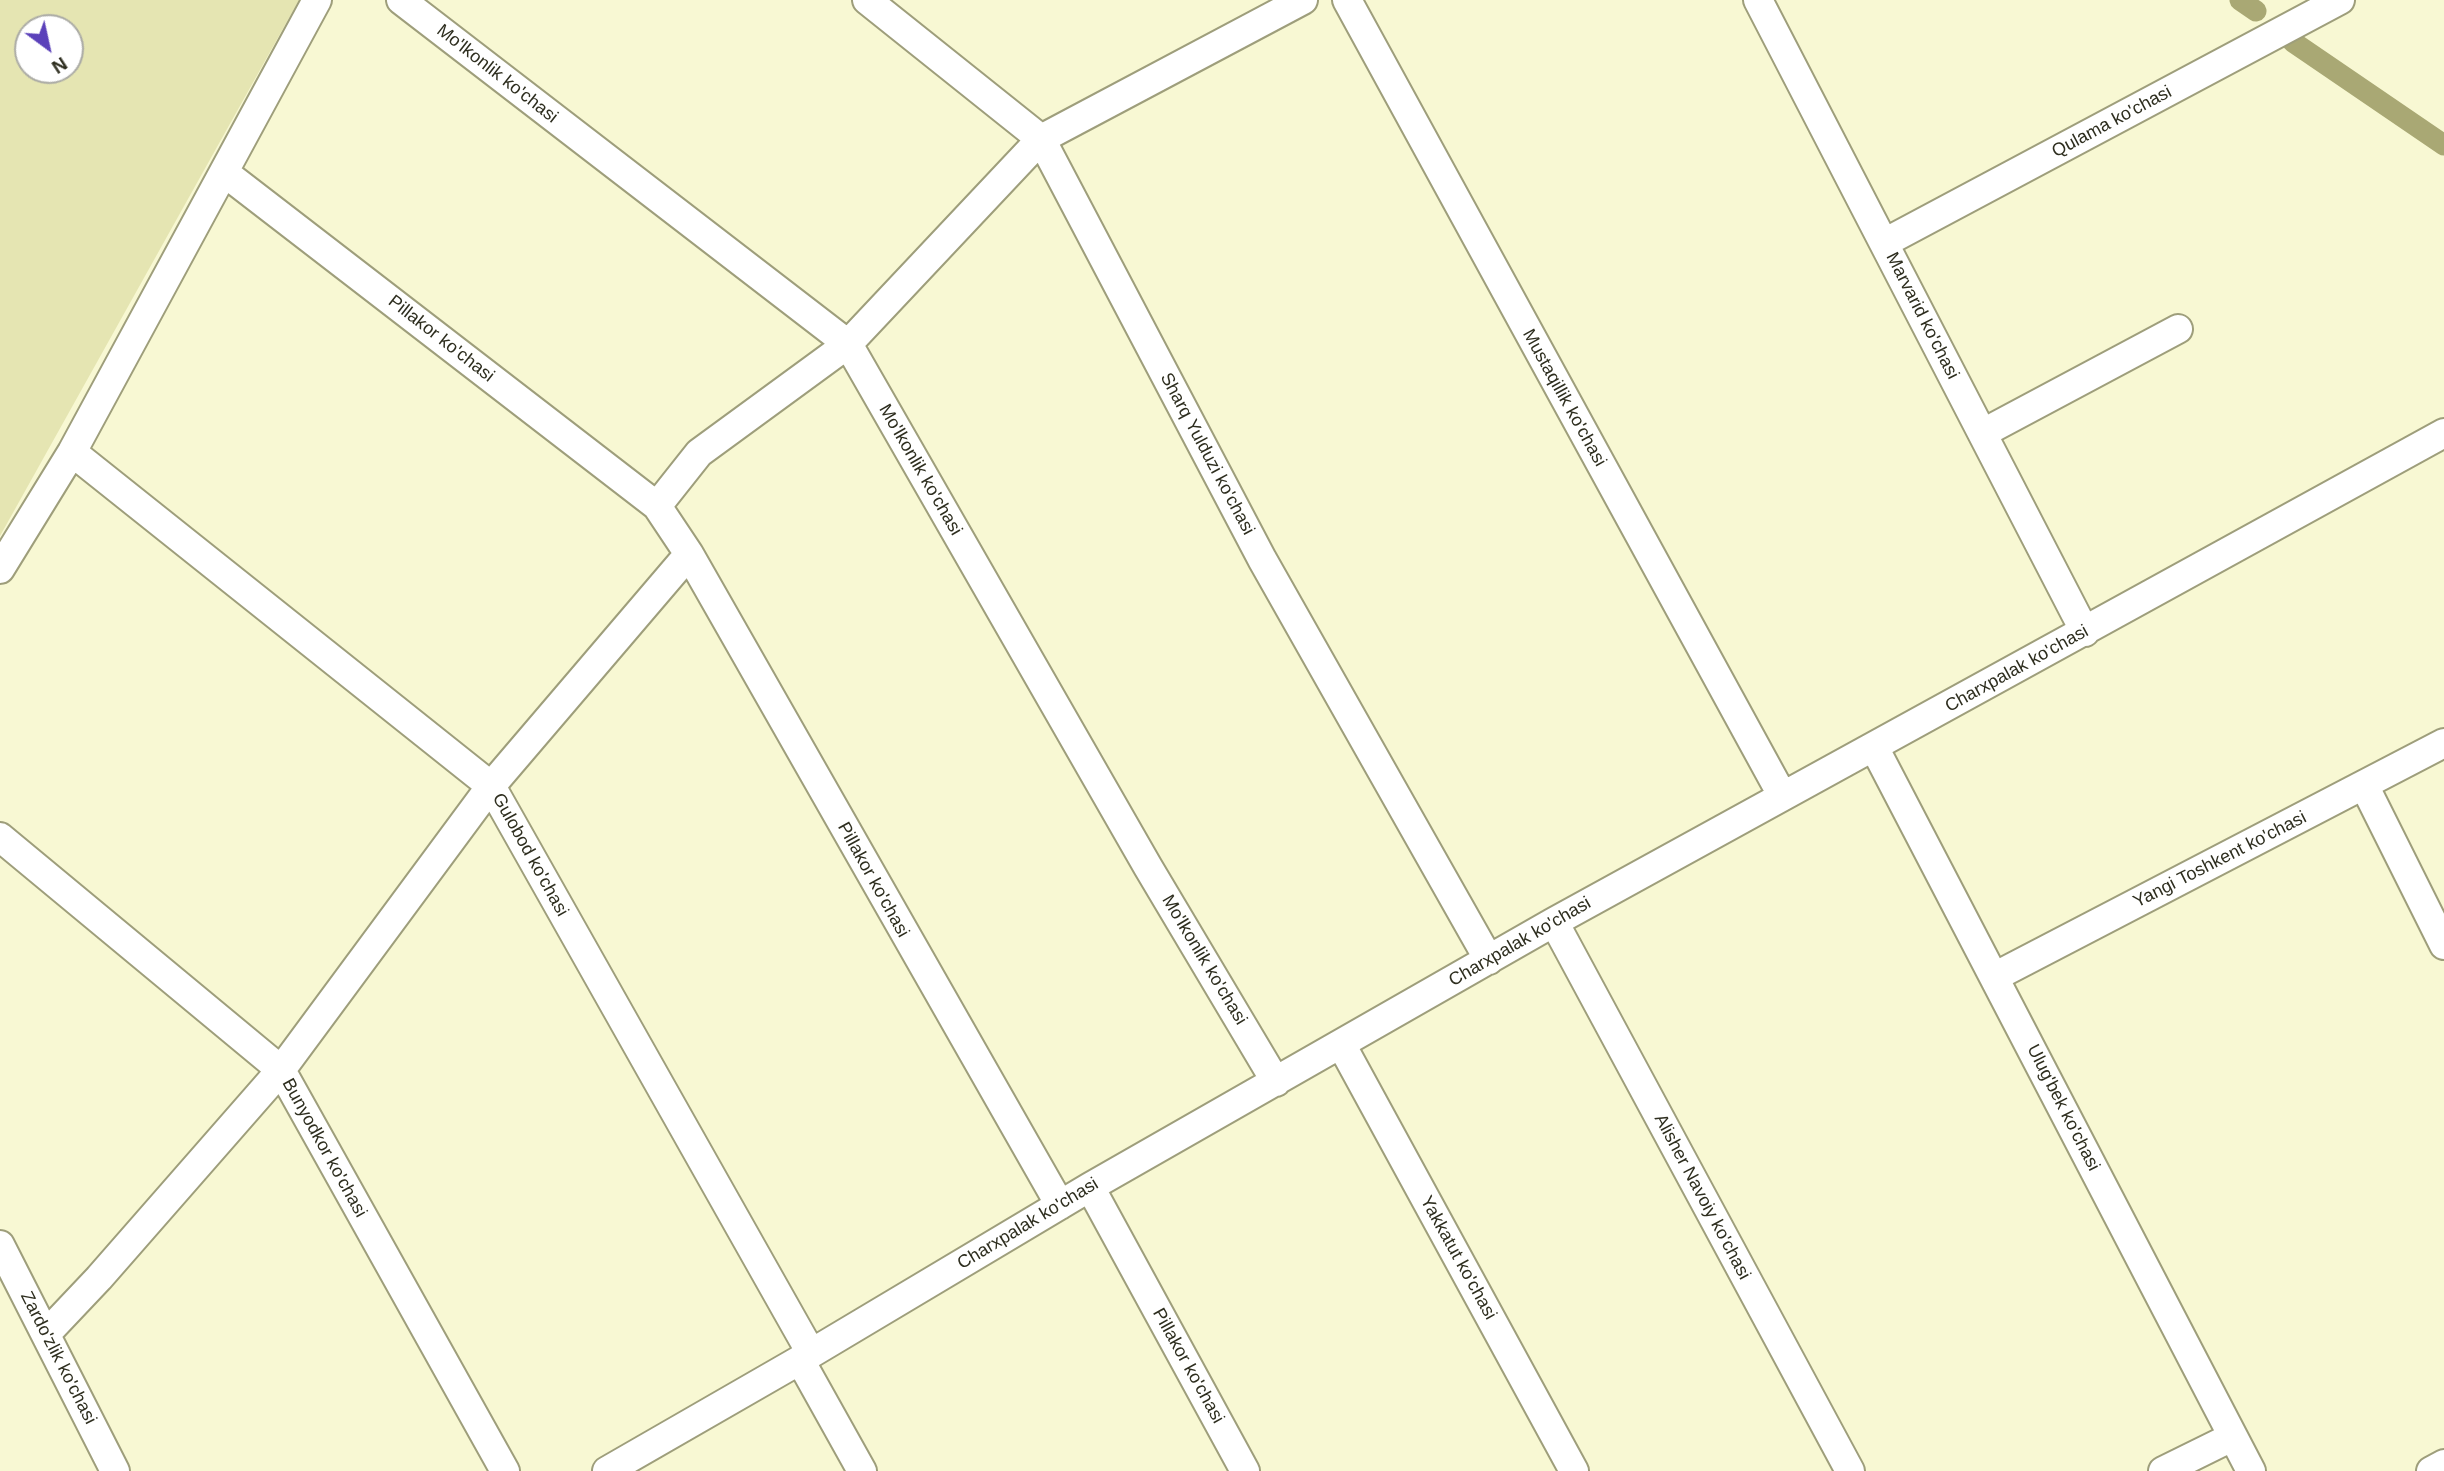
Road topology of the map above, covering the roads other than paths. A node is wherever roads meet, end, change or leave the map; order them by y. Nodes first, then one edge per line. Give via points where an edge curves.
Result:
1 (317, 0) edge
2 (401, 0) edge
3 (867, 0) edge
4 (1303, 0) edge
5 (1347, 0) edge
6 (1758, 0) edge
7 (2340, 0) edge
8 (1041, 139) junction
9 (225, 173) junction
10 (1884, 243) junction
11 (2178, 329) dead end
12 (848, 344) junction
13 (1983, 433) junction
14 (2444, 433) edge
15 (72, 452) junction
16 (657, 506) junction
17 (689, 554) junction
18 (0, 569) edge
19 (2085, 632) junction
20 (2444, 743) edge
21 (1874, 747) junction
22 (2364, 785) junction
23 (491, 786) junction
24 (1782, 795) junction
25 (0, 837) edge
26 (1554, 922) junction
27 (2444, 945) edge
28 (1489, 960) junction
29 (1996, 976) junction
30 (1341, 1044) junction
31 (281, 1070) junction
32 (1276, 1082) junction
33 (1090, 1187) junction
34 (1060, 1205) junction
35 (0, 1245) edge
36 (46, 1334) junction
37 (806, 1357) junction
38 (2232, 1437) junction
39 (2444, 1464) edge
40 (115, 1471) edge
41 (505, 1471) edge
42 (607, 1471) edge
43 (862, 1471) edge
44 (1245, 1471) edge
45 (1574, 1471) edge
46 (1850, 1471) edge
47 (2163, 1471) edge
48 (2251, 1471) edge
49 (2431, 1471) edge

1 - 9 street
2 - 12 street, Mo'lkonlik ko'chasi
3 - 8 street, Sharq Yulduzi ko'chasi
4 - 8 street
5 - 24 street, Mustaqillik ko'chasi
6 - 10 street, Marvarid ko'chasi
7 - 10 street, Qulama ko'chasi
8 - 12 street
8 - 28 street, Sharq Yulduzi ko'chasi via 1262,559
9 - 15 street
9 - 16 street, Pillakor ko'chasi
10 - 13 street, Marvarid ko'chasi
11 - 13 street
12 - 16 street via 699,453
12 - 32 street, Mo'lkonlik ko'chasi
13 - 19 street, Marvarid ko'chasi
14 - 19 street, Charxpalak ko'chasi
15 - 18 street
15 - 23 street, Gulobod ko'chasi
16 - 17 street, Pillakor ko'chasi
17 - 23 street
17 - 34 street, Pillakor ko'chasi
19 - 21 street, Charxpalak ko'chasi
20 - 22 street, Yangi Toshkent ko'chasi
21 - 24 street, Charxpalak ko'chasi
21 - 29 street, Ulug'bek ko'chasi
22 - 27 street
22 - 29 street, Yangi Toshkent ko'chasi
23 - 31 street
23 - 37 street, Gulobod ko'chasi
24 - 26 street, Charxpalak ko'chasi
25 - 31 street, Bunyodkor ko'chasi
26 - 28 street, Charxpalak ko'chasi
26 - 46 street, Alisher Navoiy ko'chasi
28 - 30 street, Charxpalak ko'chasi
29 - 38 street, Ulug'bek ko'chasi
30 - 32 street, Charxpalak ko'chasi
30 - 45 street, Yakkatut ko'chasi
31 - 36 street
31 - 41 street, Bunyodkor ko'chasi
32 - 33 street, Charxpalak ko'chasi
33 - 34 street, Charxpalak ko'chasi
33 - 44 street, Pillakor ko'chasi
34 - 37 street, Charxpalak ko'chasi
35 - 36 street, Zardo'zlik ko'chasi
36 - 40 street, Zardo'zlik ko'chasi
37 - 42 street, Charxpalak ko'chasi
37 - 43 street, Gulobod ko'chasi
38 - 47 street
38 - 48 street, Ulug'bek ko'chasi
39 - 49 street

